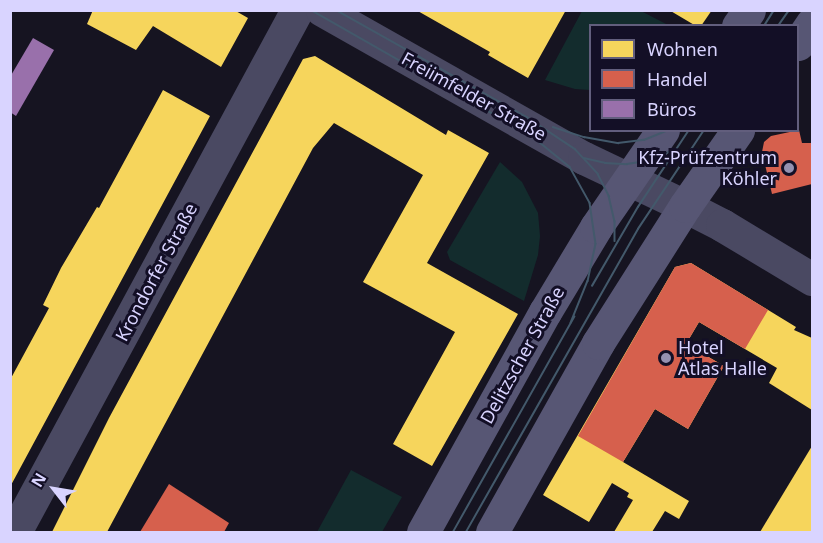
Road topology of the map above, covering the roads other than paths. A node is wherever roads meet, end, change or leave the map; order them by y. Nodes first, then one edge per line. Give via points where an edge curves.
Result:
1 (297, 10) edge
2 (322, 10) edge
3 (749, 10) edge
4 (813, 23) edge
5 (739, 24) edge
6 (799, 43) edge
7 (662, 132) edge
8 (737, 132) edge
9 (627, 180) junction
10 (685, 206) junction
11 (813, 279) edge
12 (15, 532) edge
13 (423, 532) edge
14 (492, 532) edge

1 - 12 street, Krondorfer Straße
2 - 9 street, Freiimfelder Straße
3 - 5 main road
4 - 6 main road
7 - 9 main road, Delitzscher Straße
8 - 10 main road
9 - 10 street
9 - 13 main road, Delitzscher Straße via 545,312
10 - 11 street
10 - 14 main road via 598,343

